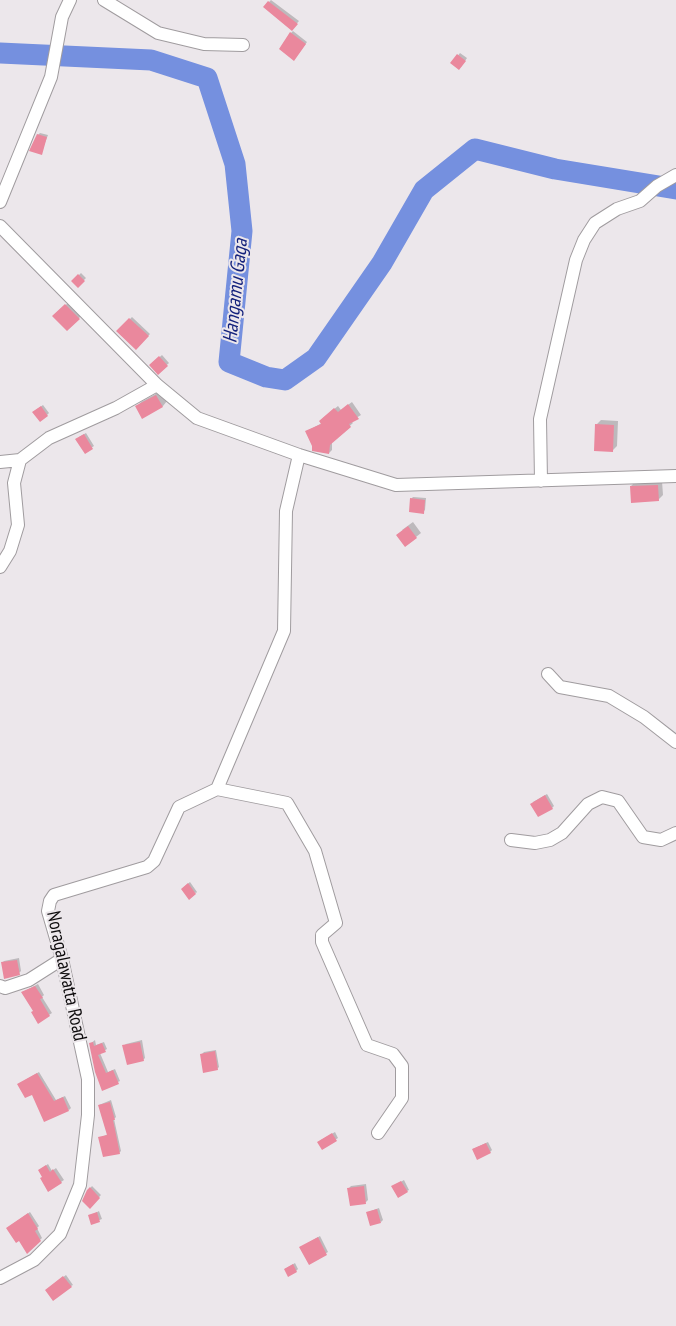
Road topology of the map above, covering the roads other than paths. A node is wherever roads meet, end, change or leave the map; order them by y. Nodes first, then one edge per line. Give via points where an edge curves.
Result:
1 (70, 0) edge
2 (104, 0) edge
3 (243, 45) dead end
4 (676, 175) edge
5 (0, 202) edge
6 (0, 226) edge
7 (156, 385) junction
8 (299, 455) junction
9 (20, 460) junction
10 (0, 462) edge
11 (676, 476) edge
12 (541, 481) junction
13 (0, 567) edge
14 (548, 674) dead end
15 (676, 742) edge
16 (217, 789) junction
17 (676, 834) edge
18 (511, 840) dead end
19 (62, 959) junction
20 (0, 986) edge
21 (378, 1133) dead end
22 (0, 1278) edge

1 - 5 street via 62,17 51,78
2 - 3 street via 158,33 204,44
4 - 12 street via 640,201 617,208 595,223 584,240 576,260 540,419
6 - 7 street
7 - 8 street via 197,418
7 - 9 street via 116,408 49,438
8 - 12 street via 396,485
8 - 16 street via 286,511 284,632
9 - 10 street
9 - 13 street via 14,483 18,525 10,551
11 - 12 street
14 - 15 street via 560,687 609,696
16 - 19 street, Noragalawatta Road via 178,807 154,861 147,867 54,895 48,911
16 - 21 street via 287,803 314,851 336,923 322,936 322,942 367,1045 394,1054 402,1066 402,1098
17 - 18 street via 661,840 643,837 618,801 602,798 588,804 550,840 535,843
19 - 20 street via 29,980 6,988
19 - 22 street, Noragalawatta Road via 88,1079 88,1115 80,1185 60,1234 34,1260

